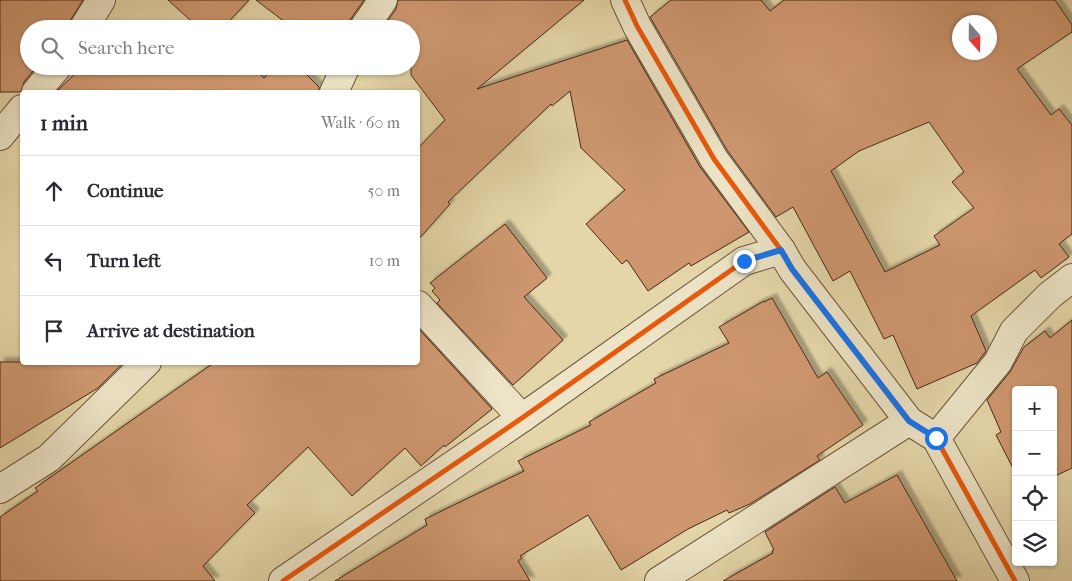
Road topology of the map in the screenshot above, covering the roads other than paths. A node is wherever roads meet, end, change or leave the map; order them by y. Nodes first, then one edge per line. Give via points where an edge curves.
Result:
1 (101, 0) edge
2 (383, 0) edge
3 (625, 0) edge
4 (89, 20) edge
5 (369, 20) edge
6 (50, 75) edge
7 (342, 75) edge
8 (38, 90) edge
9 (335, 90) edge
10 (20, 111) edge
11 (0, 136) edge
12 (781, 250) junction
13 (1072, 278) edge
14 (420, 307) edge
15 (144, 365) edge
16 (522, 418) junction
17 (909, 421) junction
18 (936, 438) junction
19 (0, 489) edge
20 (283, 581) edge
21 (659, 581) edge
22 (1015, 581) edge

1 - 4 street
2 - 5 street
3 - 12 street via 714,159
6 - 8 street
7 - 9 street
10 - 11 street
12 - 16 street via 744,261
12 - 17 street via 792,269
13 - 18 street via 1014,331 998,362
14 - 16 street
15 - 19 street via 49,458
16 - 20 street
17 - 18 street
17 - 21 street
18 - 22 street

